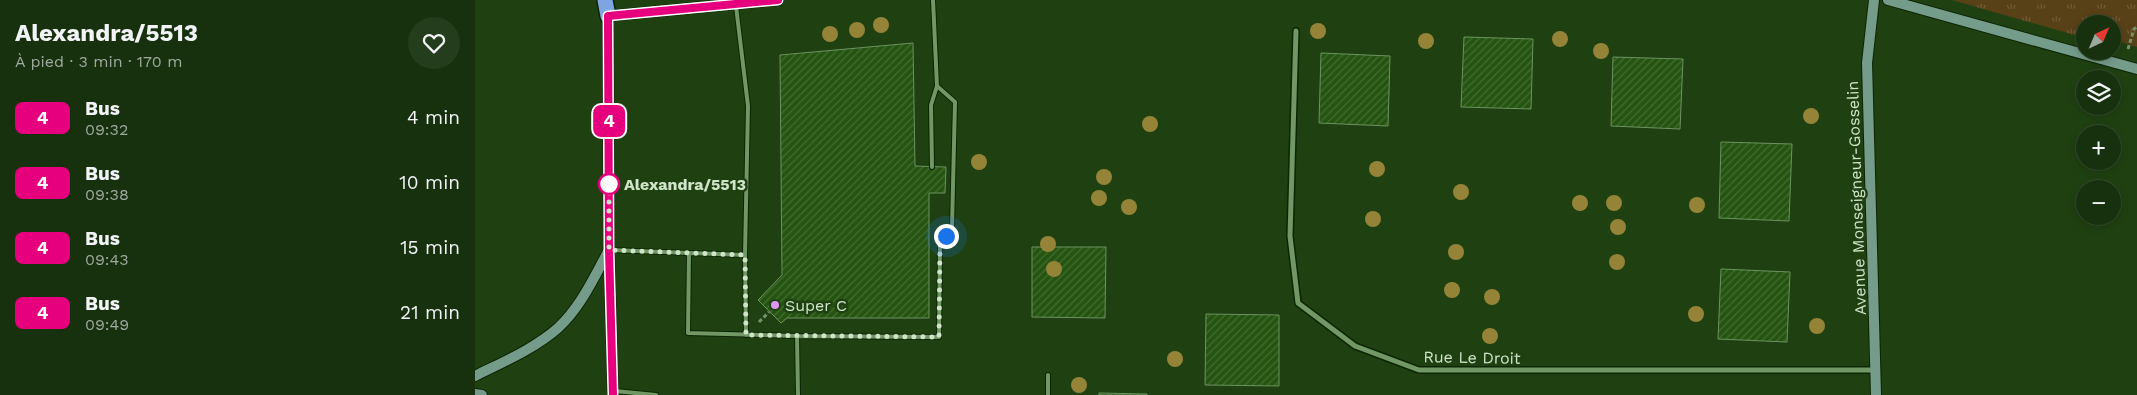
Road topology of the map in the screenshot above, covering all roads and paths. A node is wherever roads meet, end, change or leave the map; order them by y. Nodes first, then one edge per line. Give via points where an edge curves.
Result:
1 (605, 0) edge
2 (610, 0) edge
3 (778, 0) edge
4 (933, 0) edge
5 (1874, 0) edge
6 (1889, 0) edge
7 (735, 4) junction
8 (608, 16) junction
9 (2137, 28) edge
10 (1296, 31) dead end
11 (2123, 64) junction
12 (2137, 70) edge
13 (937, 86) junction
14 (932, 167) dead end
15 (609, 250) junction
16 (689, 253) junction
17 (745, 255) junction
18 (746, 335) junction
19 (797, 336) junction
20 (1876, 370) junction
21 (1048, 375) dead end
22 (475, 376) edge
23 (613, 393) edge
24 (475, 394) edge
25 (483, 395) edge
26 (655, 395) edge
27 (798, 395) edge
28 (1048, 395) edge
29 (1876, 395) edge

1 - 8 highway
2 - 8 highway
3 - 7 street
4 - 13 lane
5 - 20 street, Avenue Monseigneur-Gosselin via 1867,63
6 - 11 street
7 - 8 street
7 - 17 lane via 748,106
8 - 15 street
9 - 11 path
10 - 20 street, Rue Le Droit via 1290,236 1299,303 1355,346 1419,370
11 - 12 street
13 - 14 lane via 931,105
13 - 19 lane via 955,102 952,227 940,245 939,337
15 - 16 lane
15 - 22 street via 577,306 558,328 530,348
15 - 23 street
16 - 17 lane
16 - 18 lane via 688,333
17 - 18 lane
18 - 19 lane
19 - 27 lane
20 - 29 street, Avenue Monseigneur-Gosselin
21 - 28 lane
23 - 26 lane
24 - 25 street

